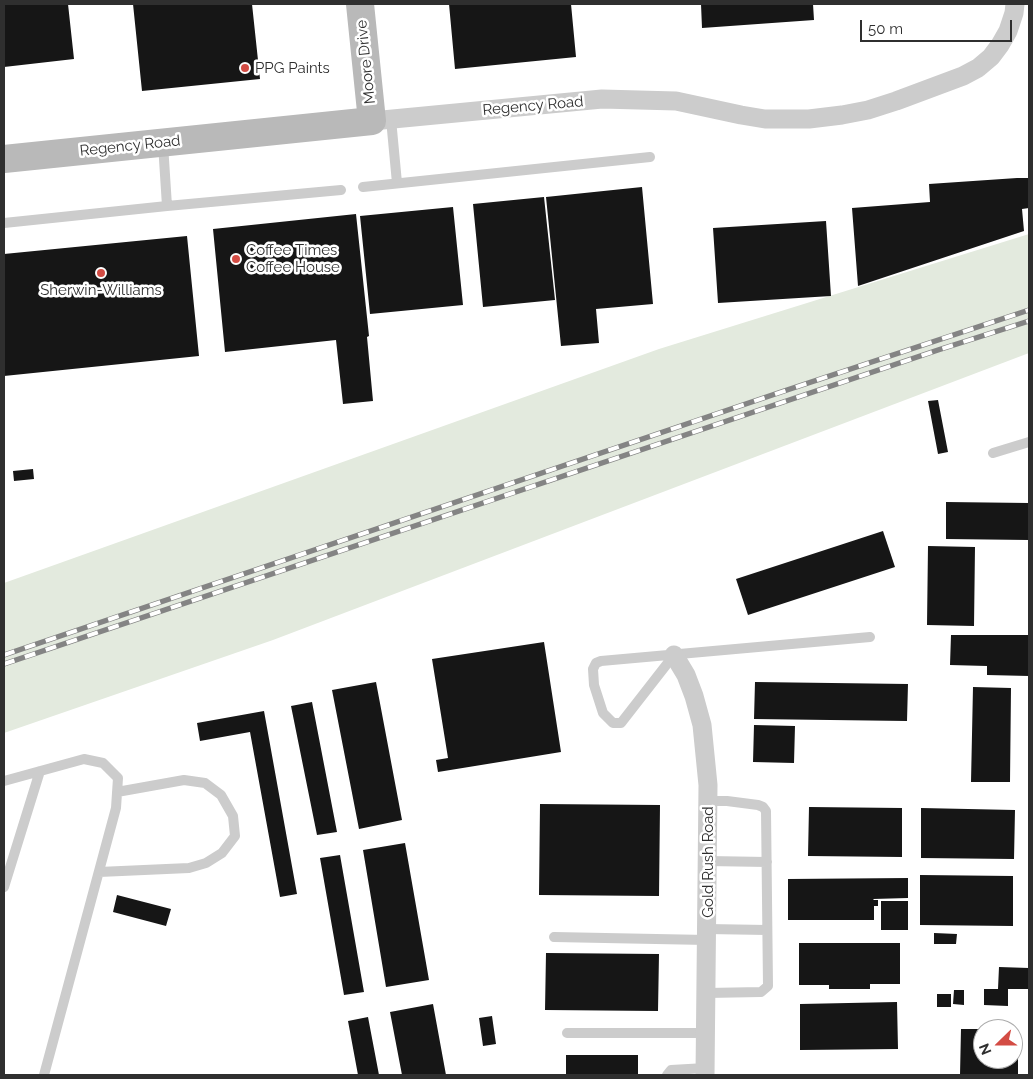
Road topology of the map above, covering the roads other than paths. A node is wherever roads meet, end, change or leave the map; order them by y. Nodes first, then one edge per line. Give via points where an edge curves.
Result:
1 (360, 4) edge
2 (1014, 4) edge
3 (382, 120) junction
4 (163, 143) junction
5 (650, 157) dead end
6 (4, 160) edge
7 (398, 183) junction
8 (363, 187) dead end
9 (341, 190) dead end
10 (167, 206) junction
11 (4, 223) edge
12 (1029, 442) edge
13 (993, 453) dead end
14 (870, 636) dead end
15 (674, 655) junction
16 (40, 771) junction
17 (4, 782) edge
18 (117, 792) junction
19 (708, 801) junction
20 (708, 861) junction
21 (767, 862) junction
22 (99, 872) junction
23 (4, 887) edge
24 (767, 930) junction
25 (707, 934) junction
26 (554, 937) dead end
27 (707, 993) junction
28 (567, 1033) dead end
29 (706, 1033) junction
30 (706, 1071) edge
31 (44, 1075) edge
32 (667, 1075) edge

1 - 3 street, Moore Drive
2 - 3 street, Regency Road via 1008,31 991,57 978,68 896,101 842,115 809,119 765,118 676,101 602,99
3 - 4 street, Regency Road
3 - 7 lane
4 - 6 street, Regency Road
4 - 10 lane
5 - 7 lane
7 - 8 lane
9 - 10 lane
10 - 11 lane
12 - 13 lane
14 - 15 lane
15 - 15 lane via 621,723 613,722 603,713 594,685 596,663
15 - 19 street, Gold Rush Road via 686,675 702,725
16 - 17 lane
16 - 18 lane via 84,760 103,763 118,778
16 - 23 lane
18 - 22 lane via 116,808
18 - 22 lane via 184,780 205,783 221,795 233,816 235,836 222,853 189,868
19 - 20 street, Gold Rush Road
19 - 21 lane via 763,807 766,811
20 - 21 lane
20 - 25 street, Gold Rush Road
21 - 24 lane
22 - 31 lane
24 - 25 lane
24 - 27 lane via 768,986 761,992
25 - 26 lane
25 - 27 street, Gold Rush Road
27 - 29 street, Gold Rush Road
28 - 29 lane
29 - 30 street, Gold Rush Road
30 - 32 lane via 671,1070

